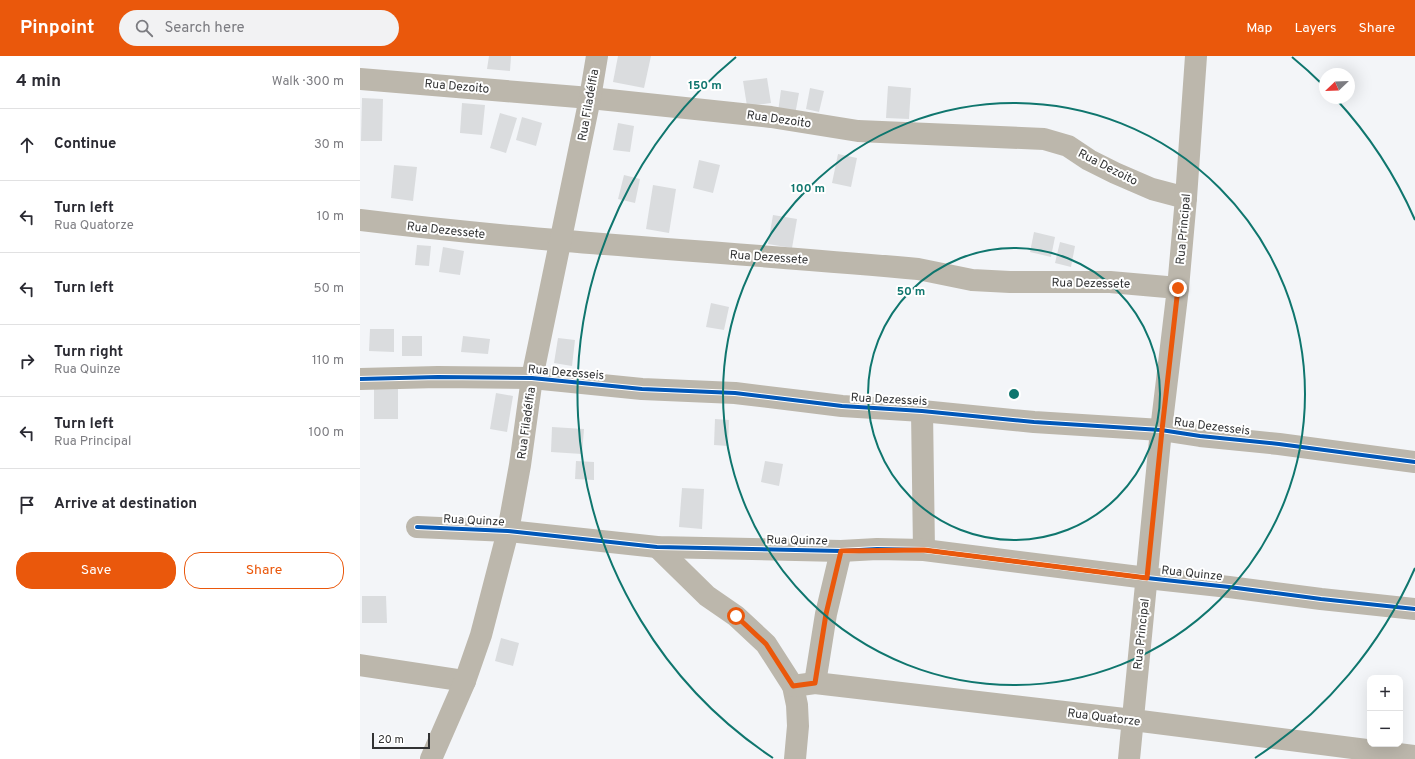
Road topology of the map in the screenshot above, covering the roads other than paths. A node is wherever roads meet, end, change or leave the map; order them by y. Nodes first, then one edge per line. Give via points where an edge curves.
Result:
1 (596, 56) edge
2 (1196, 56) edge
3 (360, 78) edge
4 (590, 98) junction
5 (1186, 198) junction
6 (360, 220) edge
7 (561, 241) junction
8 (1178, 288) junction
9 (532, 378) junction
10 (360, 379) edge
11 (922, 411) junction
12 (1162, 430) junction
13 (1415, 462) edge
14 (416, 527) dead end
15 (508, 532) junction
16 (657, 547) junction
17 (924, 550) junction
18 (841, 551) junction
19 (1147, 578) junction
20 (1415, 609) edge
21 (360, 665) edge
22 (465, 681) junction
23 (815, 683) junction
24 (793, 686) junction
25 (1133, 720) junction
26 (1415, 756) edge
27 (431, 759) edge
28 (795, 759) edge
29 (1129, 759) edge

1 - 4 street, Rua Filadélfia
2 - 5 street, Rua Principal
3 - 4 street, Rua Dezoito
4 - 5 street, Rua Dezoito via 771,117 858,131 1044,139 1068,146 1089,160 1152,189
4 - 7 street, Rua Filadélfia
5 - 8 street, Rua Principal
6 - 7 street, Rua Dezessete via 453,232
7 - 8 street, Rua Dezessete via 911,268 972,280 1110,282
7 - 9 street, Rua Filadélfia
8 - 12 street, Rua Principal
9 - 10 street, Rua Dezesseis
9 - 11 street, Rua Dezesseis via 642,389 735,393 842,406
9 - 15 street, Rua Filadélfia
11 - 12 street, Rua Dezesseis via 1034,422
11 - 17 street
12 - 13 street, Rua Dezesseis
12 - 19 street, Rua Principal
14 - 15 street, Rua Quinze
15 - 16 street, Rua Quinze
15 - 22 street, Rua Filadélfia via 481,635
16 - 18 street, Rua Quinze
16 - 24 street via 707,596 736,616 766,644
17 - 18 street, Rua Quinze
17 - 19 street, Rua Quinze
18 - 23 street via 826,614
19 - 20 street, Rua Quinze
19 - 25 street, Rua Principal
21 - 22 street
22 - 27 street, Rua Filadélfia
23 - 24 street, Rua Quatorze
23 - 25 street, Rua Quatorze
24 - 28 street via 798,726
25 - 26 street, Rua Quatorze
25 - 29 street, Rua Principal

